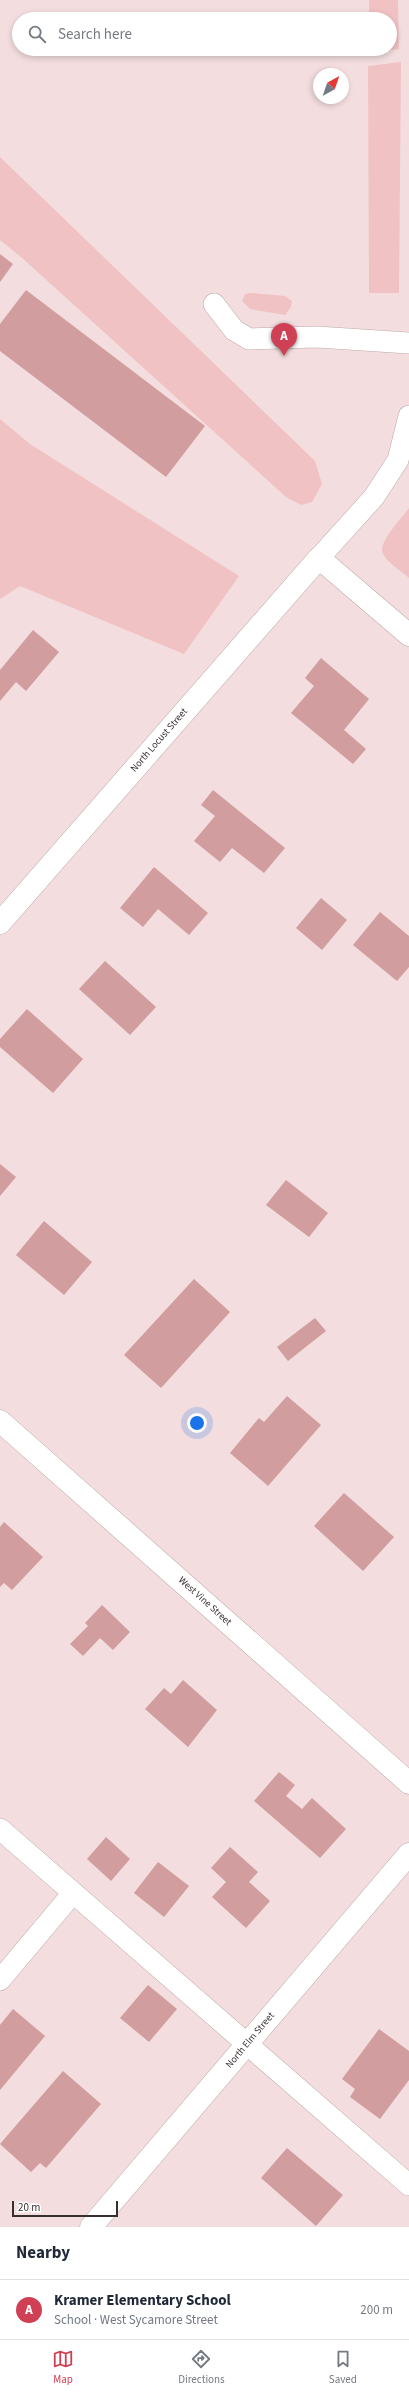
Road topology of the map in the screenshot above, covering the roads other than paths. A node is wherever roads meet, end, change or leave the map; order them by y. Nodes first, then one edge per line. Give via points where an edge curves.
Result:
1 (214, 304) dead end
2 (409, 343) edge
3 (409, 416) edge
4 (319, 558) junction
5 (409, 635) edge
6 (0, 924) edge
7 (0, 1421) edge
8 (409, 1783) edge
9 (0, 1829) edge
10 (409, 1854) edge
11 (73, 1893) junction
12 (0, 1980) edge
13 (246, 2045) junction
14 (409, 2185) edge
15 (91, 2227) edge

1 - 2 lane via 234,330 249,339 317,337
3 - 4 lane via 398,460 374,497
4 - 5 street
4 - 6 street, North Locust Street
7 - 8 street, West Vine Street
9 - 11 lane
10 - 13 street, North Elm Street
11 - 12 lane
11 - 13 lane
13 - 14 lane
13 - 15 street, North Elm Street

